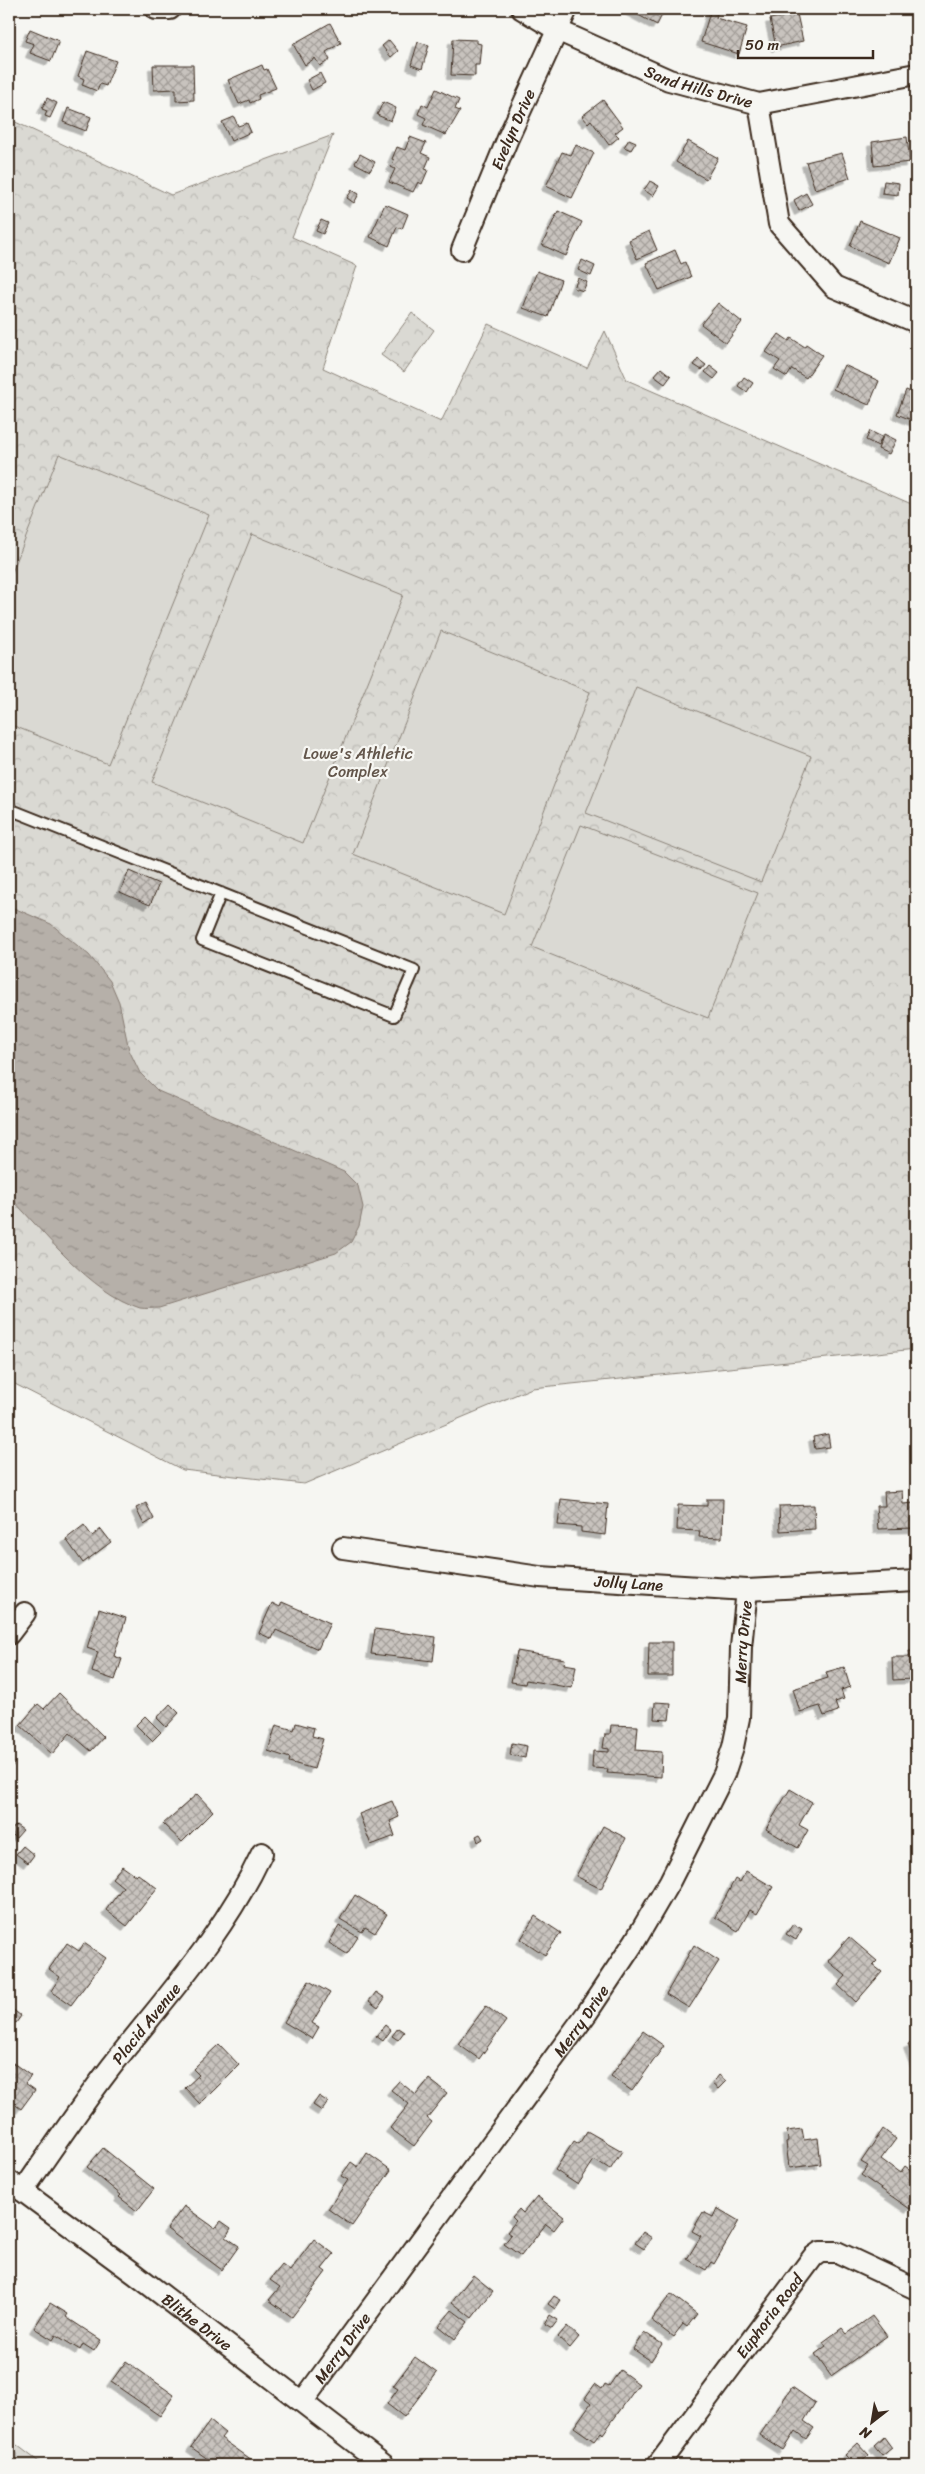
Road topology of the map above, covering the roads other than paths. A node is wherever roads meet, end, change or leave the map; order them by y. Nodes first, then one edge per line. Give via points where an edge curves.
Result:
1 (156, 9) edge
2 (170, 9) edge
3 (522, 9) edge
4 (568, 9) edge
5 (558, 30) junction
6 (916, 74) edge
7 (759, 104) junction
8 (462, 250) dead end
9 (916, 322) edge
10 (9, 809) edge
11 (221, 893) junction
12 (343, 1548) dead end
13 (916, 1581) edge
14 (746, 1590) junction
15 (25, 1613) dead end
16 (9, 1634) edge
17 (262, 1853) dead end
18 (16, 2186) edge
19 (916, 2289) edge
20 (303, 2402) junction
21 (384, 2465) edge
22 (658, 2465) edge

1 - 2 street
3 - 5 street, Sand Hills Drive
4 - 5 street, Evelyn Drive
5 - 7 street, Sand Hills Drive via 669,80
5 - 8 street, Evelyn Drive via 508,138
6 - 7 street, Sand Hills Drive
7 - 9 street via 778,224 834,287
10 - 11 lane
11 - 11 lane via 202,940 394,1016 414,970
12 - 14 street, Jolly Lane via 540,1577
13 - 14 street, Jolly Lane
14 - 20 street, Merry Drive via 738,1718 733,1746 724,1774 670,1881 587,2013
15 - 16 street
17 - 18 street, Placid Avenue via 220,1930 191,1970
18 - 20 street, Blithe Drive
19 - 22 street, Euphoria Road via 837,2252 820,2252 812,2257
20 - 21 street, Blithe Drive

